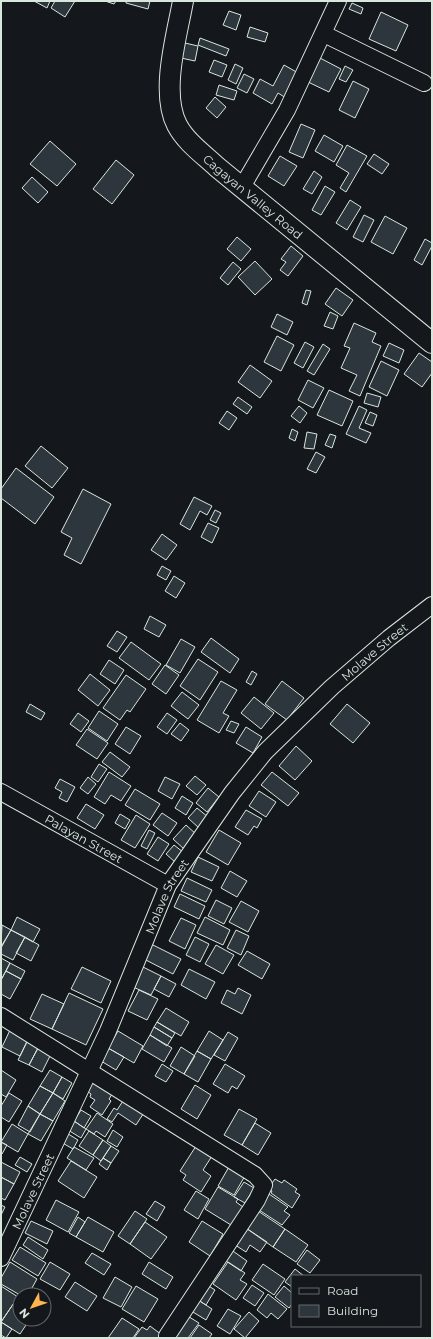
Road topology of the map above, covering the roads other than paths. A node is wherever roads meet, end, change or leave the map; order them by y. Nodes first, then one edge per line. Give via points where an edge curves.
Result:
1 (183, 1) edge
2 (338, 1) edge
3 (324, 34) junction
4 (424, 83) dead end
5 (242, 187) junction
6 (432, 343) edge
7 (432, 605) edge
8 (1, 792) edge
9 (168, 885) junction
10 (1, 1016) edge
11 (89, 1070) junction
12 (1, 1258) edge
13 (167, 1336) dead end

1 - 5 main road, Cagayan Valley Road via 171,73 172,105 177,124 192,145
2 - 3 street
3 - 4 street
3 - 5 street via 287,110
5 - 6 main road, Cagayan Valley Road
7 - 9 street, Molave Street via 332,687 265,752 232,793
8 - 9 street, Palayan Street
9 - 11 street, Molave Street via 108,1031
10 - 11 street
11 - 12 street, Molave Street
11 - 13 street via 255,1175 264,1185 257,1200

